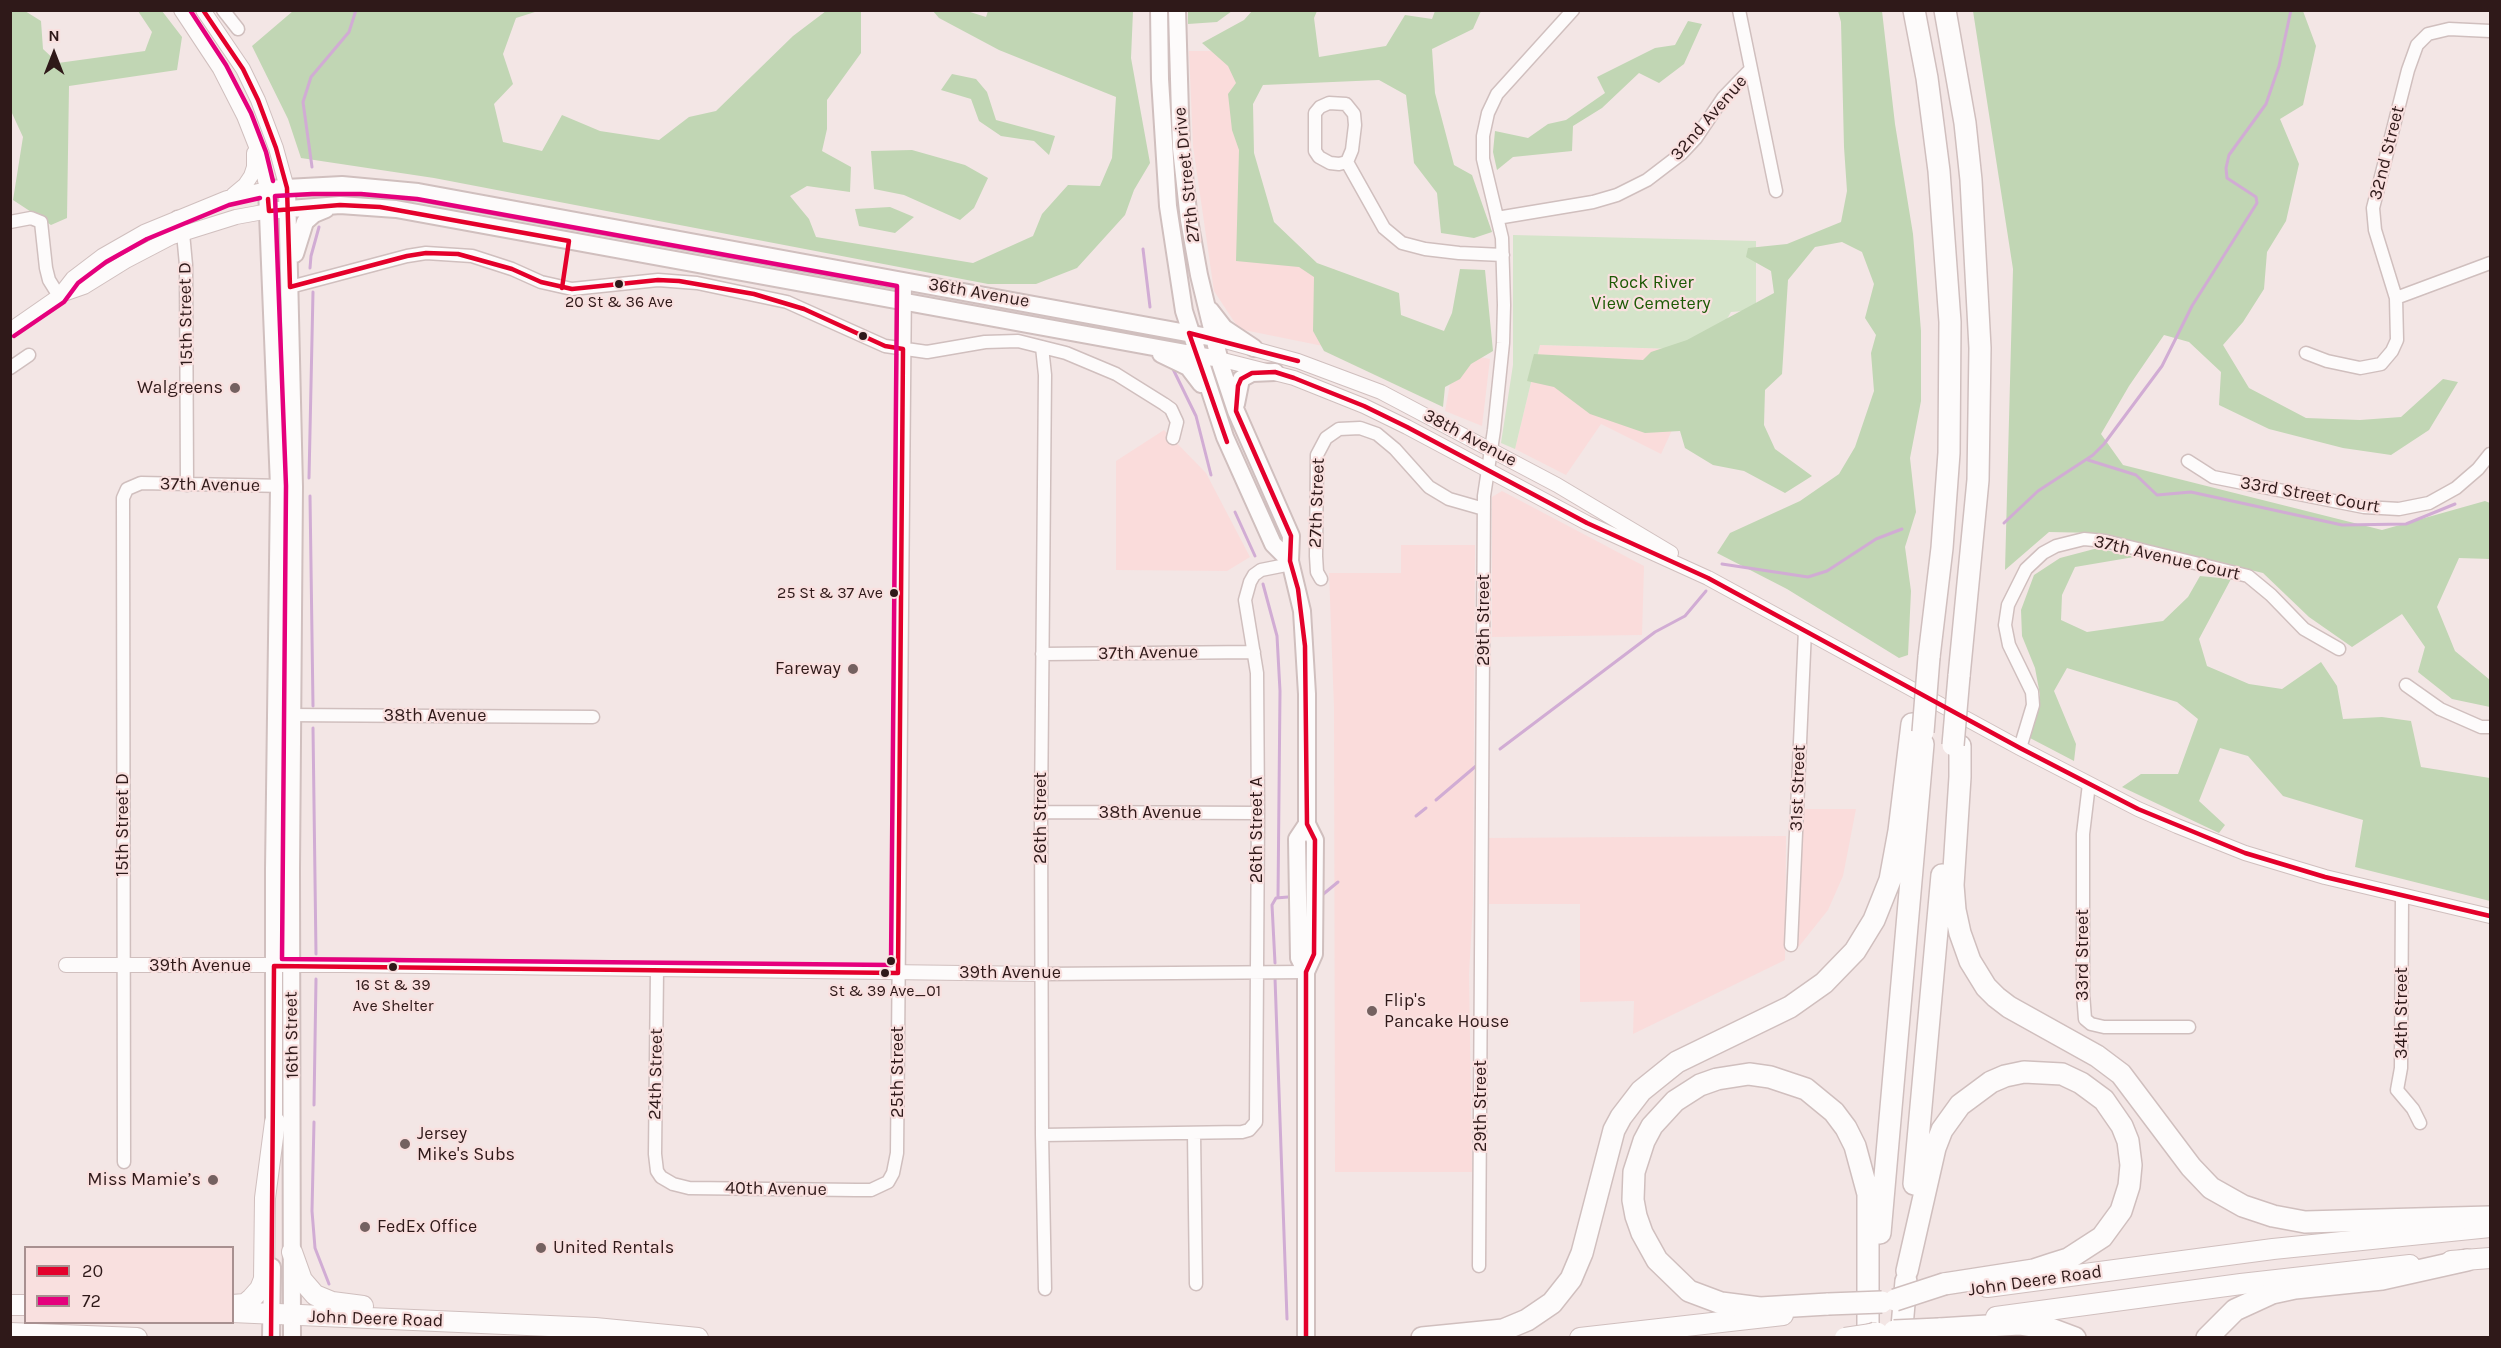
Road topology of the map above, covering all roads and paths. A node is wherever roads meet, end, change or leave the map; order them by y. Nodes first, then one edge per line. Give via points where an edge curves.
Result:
1 (181, 10) edge
2 (203, 10) edge
3 (214, 10) edge
4 (223, 10) edge
5 (1159, 10) edge
6 (1177, 10) edge
7 (1573, 10) edge
8 (1739, 10) edge
9 (1914, 10) edge
10 (1945, 10) edge
11 (216, 28) junction
12 (238, 29) dead end
13 (2490, 31) edge
14 (1751, 69) junction
15 (244, 116) junction
16 (1347, 162) junction
17 (287, 188) junction
18 (267, 189) junction
19 (1776, 191) dead end
20 (227, 198) junction
21 (340, 205) junction
22 (288, 209) junction
23 (269, 210) junction
24 (177, 217) junction
25 (1497, 218) junction
26 (10, 222) edge
27 (183, 233) junction
28 (1503, 255) junction
29 (2490, 263) edge
30 (905, 280) junction
31 (290, 282) junction
32 (1179, 289) junction
33 (59, 296) junction
34 (2396, 298) junction
35 (904, 301) junction
36 (1206, 305) junction
37 (1144, 324) junction
38 (10, 330) edge
39 (1189, 333) junction
40 (1214, 338) junction
41 (1148, 345) junction
42 (1042, 347) junction
43 (1254, 348) junction
44 (903, 349) junction
45 (2306, 353) dead end
46 (1196, 354) junction
47 (29, 355) dead end
48 (1219, 358) junction
49 (10, 368) edge
50 (1275, 372) junction
51 (1211, 401) junction
52 (1236, 411) junction
53 (1173, 438) dead end
54 (1491, 450) junction
55 (2490, 454) edge
56 (2188, 461) dead end
57 (1486, 469) junction
58 (187, 485) junction
59 (286, 486) junction
60 (127, 489) joint
61 (1484, 509) junction
62 (1291, 562) junction
63 (1708, 578) junction
64 (1321, 579) dead end
65 (1805, 630) junction
66 (2339, 649) dead end
67 (1254, 652) junction
68 (1042, 654) junction
69 (2406, 685) dead end
70 (284, 715) junction
71 (593, 717) dead end
72 (2490, 727) edge
73 (1918, 728) junction
74 (1956, 746) junction
75 (2020, 747) junction
76 (2089, 784) junction
77 (1041, 812) junction
78 (1258, 813) junction
79 (2402, 895) junction
80 (2490, 916) edge
81 (1791, 945) dead end
82 (283, 965) junction
83 (66, 966) dead end
84 (123, 966) junction
85 (657, 970) junction
86 (1256, 972) junction
87 (1306, 972) junction
88 (898, 973) junction
89 (1041, 974) junction
90 (2189, 1027) dead end
91 (275, 1122) junction
92 (2420, 1123) dead end
93 (1194, 1133) junction
94 (1042, 1135) junction
95 (124, 1162) dead end
96 (661, 1177) joint
97 (890, 1178) joint
98 (2490, 1217) edge
99 (2490, 1227) edge
100 (292, 1251) junction
101 (2490, 1258) edge
102 (2467, 1260) junction
103 (1479, 1266) dead end
104 (1907, 1271) junction
105 (1196, 1284) dead end
106 (1045, 1289) dead end
107 (1943, 1289) junction
108 (234, 1305) edge
109 (1894, 1305) junction
110 (1827, 1307) junction
111 (234, 1312) edge
112 (271, 1314) junction
113 (292, 1315) junction
114 (1939, 1327) junction
115 (595, 1328) junction
116 (10, 1333) edge
117 (50, 1336) edge
118 (1882, 1336) edge
119 (137, 1338) edge
120 (271, 1338) edge
121 (292, 1338) edge
122 (698, 1338) edge
123 (1306, 1338) edge
124 (1422, 1338) edge
125 (1580, 1338) edge
126 (1845, 1338) edge
127 (2075, 1338) edge
128 (2207, 1338) edge

1 - 15 street, 16th Street via 220,69
2 - 11 street, 16th Street
3 - 11 street, 16th Street
4 - 12 street
5 - 32 main road, 27th Street Drive via 1166,187
6 - 36 main road, 27th Street Drive via 1184,171 1189,220
7 - 25 street, 29th Street via 1506,82 1488,113 1483,159
8 - 14 street
9 - 73 highway, bridge via 1940,171 1950,322 1949,453 1937,605 1926,656
10 - 74 highway, bridge via 1965,123 1980,338 1978,480
11 - 17 street, 16th Street via 258,100
13 - 34 street, 32nd Street via 2449,29 2428,34 2413,53 2373,208 2375,230
14 - 19 street
14 - 25 street, 32nd Avenue via 1723,98 1682,154 1647,180 1593,202
15 - 18 street, 16th Street
15 - 20 street via 254,148 254,167 245,185
16 - 16 street via 1354,141 1354,114 1346,104 1329,103 1315,113 1316,151 1318,157 1330,163
16 - 28 street via 1384,228 1402,243
17 - 18 main road, 36th Avenue
17 - 22 main road, 16th Street
17 - 30 main road, 36th Avenue via 342,185 418,192
18 - 20 street, 36th Avenue
18 - 23 main road, 16th Street
20 - 24 street, 36th Avenue
21 - 22 main road, 36th Avenue
21 - 31 main road via 314,214 305,222
21 - 35 main road, 36th Avenue via 427,214
22 - 23 main road, 36th Avenue
22 - 31 main road, 16th Street
23 - 27 street, 36th Avenue
23 - 59 main road, 16th Street
24 - 27 street, 15th Street D
24 - 33 street, 36th Avenue via 102,256 73,278
25 - 28 street, 29th Street
26 - 33 street via 31,218 41,222 46,268
27 - 33 street, 36th Avenue via 84,287
27 - 58 street, 15th Street D
28 - 54 street, 29th Street via 1503,343
29 - 34 street
30 - 35 street, 25th Street
30 - 37 main road, 36th Avenue
31 - 44 street via 407,256 458,254 572,289 658,280 754,294 795,305 885,346
31 - 59 main road, 16th Street
32 - 37 main road via 1172,317 1162,323
32 - 39 main road, 27th Street Drive
33 - 38 street, 36th Avenue
34 - 45 street, 32nd Street via 2397,340 2380,364 2360,369
35 - 41 main road, 36th Avenue
35 - 44 street, 25th Street
36 - 40 main road, 27th Street Drive
36 - 43 main road via 1224,328
37 - 39 main road, 36th Avenue
39 - 40 main road, 36th Avenue
39 - 46 main road, 27th Street
40 - 43 street, 38th Avenue
40 - 48 main road, 27th Street
41 - 46 main road, 36th Avenue
41 - 51 main road via 1193,371
42 - 44 street via 997,341 936,351
42 - 53 street via 1116,374 1164,404 1177,422
42 - 68 street, 26th Street
43 - 54 street, 38th Avenue via 1381,392
44 - 88 street, 25th Street
46 - 48 main road, 36th Avenue
46 - 51 main road, 27th Street
47 - 49 street
48 - 50 street, 38th Avenue
48 - 52 main road, 27th Street
50 - 52 main road via 1252,373 1241,379
50 - 57 street, 38th Avenue via 1364,406
51 - 62 main road, 27th Street via 1273,544
52 - 62 main road, 27th Street via 1291,536
54 - 57 street, 29th Street
54 - 63 street, 38th Avenue via 1612,516
55 - 56 street, 33rd Street Court via 2456,488 2428,503 2399,509 2364,507 2213,477
57 - 61 street, 29th Street
57 - 63 street, 38th Avenue via 1587,523
58 - 59 street, 37th Avenue
58 - 60 street, 37th Avenue via 141,483
59 - 70 main road, 16th Street
60 - 84 street, 15th Street D via 122,507
61 - 64 street, 27th Street via 1449,500 1429,487 1377,435 1360,428 1340,429 1326,438 1317,455 1316,555
61 - 103 street, 29th Street
62 - 67 street, 26th Street A via 1261,570 1250,582 1245,600
62 - 87 main road, 27th Street via 1305,646 1307,824 1298,839 1299,958
63 - 65 street, 38th Avenue
65 - 75 street, 38th Avenue
65 - 81 street, 31st Street
66 - 75 street, 37th Avenue Court via 2304,629 2248,576 2105,541 2084,539 2056,546 2026,569 2008,605 2005,625 2009,645 2032,692 2033,705
67 - 68 street, 37th Avenue
67 - 78 street, 26th Street A
68 - 77 street, 26th Street
69 - 72 street via 2440,709 2481,727
70 - 71 street, 38th Avenue
70 - 82 main road, 16th Street
73 - 118 highway via 1912,887
73 - 124 highway via 1890,880 1874,920 1855,951 1804,997 1677,1062 1641,1091 1614,1130 1582,1253 1571,1279 1551,1303 1527,1320 1503,1330
74 - 98 highway via 1960,777 1953,885 1960,933 1970,961 1986,987 2009,1007 2097,1056 2121,1074 2211,1188 2243,1206 2305,1222
74 - 104 highway
75 - 76 street, 38th Avenue
76 - 79 street, 38th Avenue via 2138,809 2245,853
76 - 90 street, 33rd Street via 2084,834 2085,1019 2104,1027
77 - 78 street, 38th Avenue
77 - 89 street, 26th Street
78 - 86 street, 26th Street A
79 - 80 street, 38th Avenue
79 - 92 street, 34th Street via 2402,1068 2397,1090
82 - 84 street, 39th Avenue
82 - 85 street, 39th Avenue
82 - 91 main road, 16th Street
82 - 100 main road, 16th Street via 293,1114
83 - 84 street, 39th Avenue
84 - 95 street, 15th Street D
85 - 88 street, 39th Avenue
85 - 96 street, 24th Street via 655,1154
86 - 87 street, 39th Avenue
86 - 89 street, 39th Avenue
86 - 93 street, 26th Street A via 1257,1111 1253,1127 1242,1132
87 - 123 main road, 27th Street
88 - 89 street, 39th Avenue
88 - 97 street, 25th Street via 897,1153
89 - 94 street, 26th Street
91 - 108 highway via 265,1198 264,1279 252,1298 245,1304
91 - 112 main road, 16th Street
93 - 94 street
93 - 105 street
94 - 106 street, 26th Street
96 - 97 street, 40th Avenue via 689,1188 856,1191 881,1186
99 - 107 highway, John Deere Road
100 - 113 main road, 16th Street
100 - 115 highway via 302,1280 322,1299 332,1302
101 - 102 highway, John Deere Road
102 - 114 highway, John Deere Road via 2253,1282
102 - 128 highway via 2382,1279 2272,1293 2235,1310
104 - 107 highway via 1935,1148 1960,1105 1991,1082 2024,1072 2062,1074 2104,1100 2122,1126 2131,1165 2126,1199 2111,1227 2068,1259
104 - 109 highway
107 - 109 highway, bridge
109 - 110 highway, bridge
109 - 118 highway
110 - 118 highway via 1760,1308 1721,1303 1689,1291 1657,1260 1636,1216 1635,1172 1652,1126 1675,1101 1708,1082 1749,1074 1806,1089 1834,1112 1856,1146 1868,1194
110 - 125 highway
111 - 112 highway, John Deere Road
112 - 113 highway, John Deere Road
112 - 120 main road, 16th Street
113 - 115 highway, John Deere Road
113 - 121 main road, 16th Street
114 - 118 highway, bridge
114 - 127 highway via 2019,1324
115 - 122 highway, John Deere Road
116 - 117 highway
117 - 119 highway
118 - 126 highway, bridge

